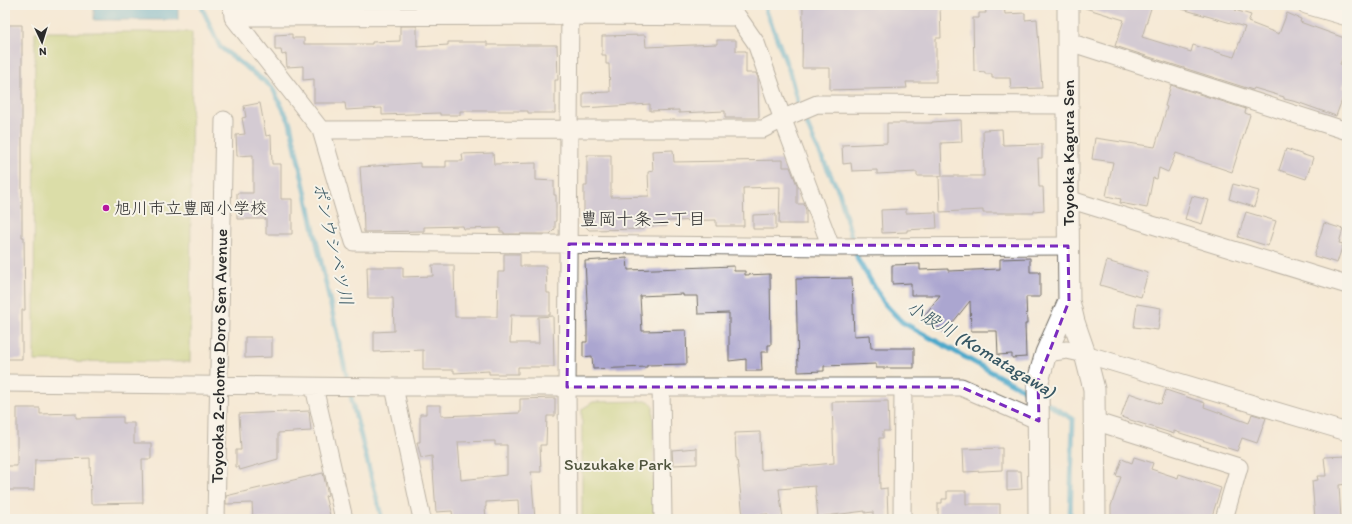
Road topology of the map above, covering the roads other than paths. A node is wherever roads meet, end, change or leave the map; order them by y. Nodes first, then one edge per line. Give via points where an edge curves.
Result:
1 (1068, 5) edge
2 (1306, 5) edge
3 (570, 10) edge
4 (233, 11) edge
5 (1347, 18) edge
6 (1069, 42) junction
7 (1068, 105) junction
8 (787, 118) junction
9 (224, 120) dead end
10 (569, 129) junction
11 (321, 130) junction
12 (1347, 131) edge
13 (1068, 199) junction
14 (569, 244) junction
15 (1068, 246) junction
16 (838, 247) junction
17 (1347, 285) edge
18 (1069, 301) junction
19 (1046, 353) junction
20 (1085, 354) junction
21 (5, 383) edge
22 (218, 386) junction
23 (314, 387) junction
24 (567, 387) junction
25 (662, 387) junction
26 (394, 388) junction
27 (903, 388) junction
28 (1038, 414) junction
29 (1094, 422) junction
30 (1347, 432) edge
31 (216, 519) edge
32 (344, 519) edge
33 (422, 519) edge
34 (568, 519) edge
35 (663, 519) edge
36 (902, 519) edge
37 (1039, 519) edge
38 (1095, 519) edge
39 (1224, 519) edge

1 - 6 street, Toyooka Kagura Sen
2 - 5 street
3 - 4 street
3 - 8 street via 738,17 756,43
3 - 10 street
4 - 11 street
6 - 7 street, Toyooka Kagura Sen
6 - 12 street
7 - 8 street via 817,104
7 - 13 street, Toyooka Kagura Sen
8 - 10 street via 763,130
8 - 16 street
9 - 22 street, Toyooka 2-chome Doro Sen Avenue
10 - 11 street
10 - 14 street
11 - 14 street via 354,242
13 - 15 street, Toyooka Kagura Sen
13 - 17 street
14 - 16 street
14 - 24 street
15 - 16 street
15 - 18 street, Toyooka Kagura Sen
18 - 19 street, Toyooka Kagura Sen
18 - 20 street, Toyooka Kagura Sen
19 - 20 street via 1067,350
19 - 28 street, Toyooka Kagura Sen via 1038,381
20 - 29 street, Toyooka Kagura Sen via 1094,389
20 - 30 street
21 - 22 street
22 - 23 street
22 - 31 street, Toyooka 2-chome Doro Sen Avenue
23 - 26 street
23 - 32 street
24 - 25 street
24 - 26 street
24 - 34 street
25 - 27 street
25 - 35 street
26 - 33 street
27 - 28 street via 961,388
27 - 36 street
28 - 37 street, Toyooka Kagura Sen
29 - 38 street, Toyooka Kagura Sen
29 - 39 street via 1239,467

